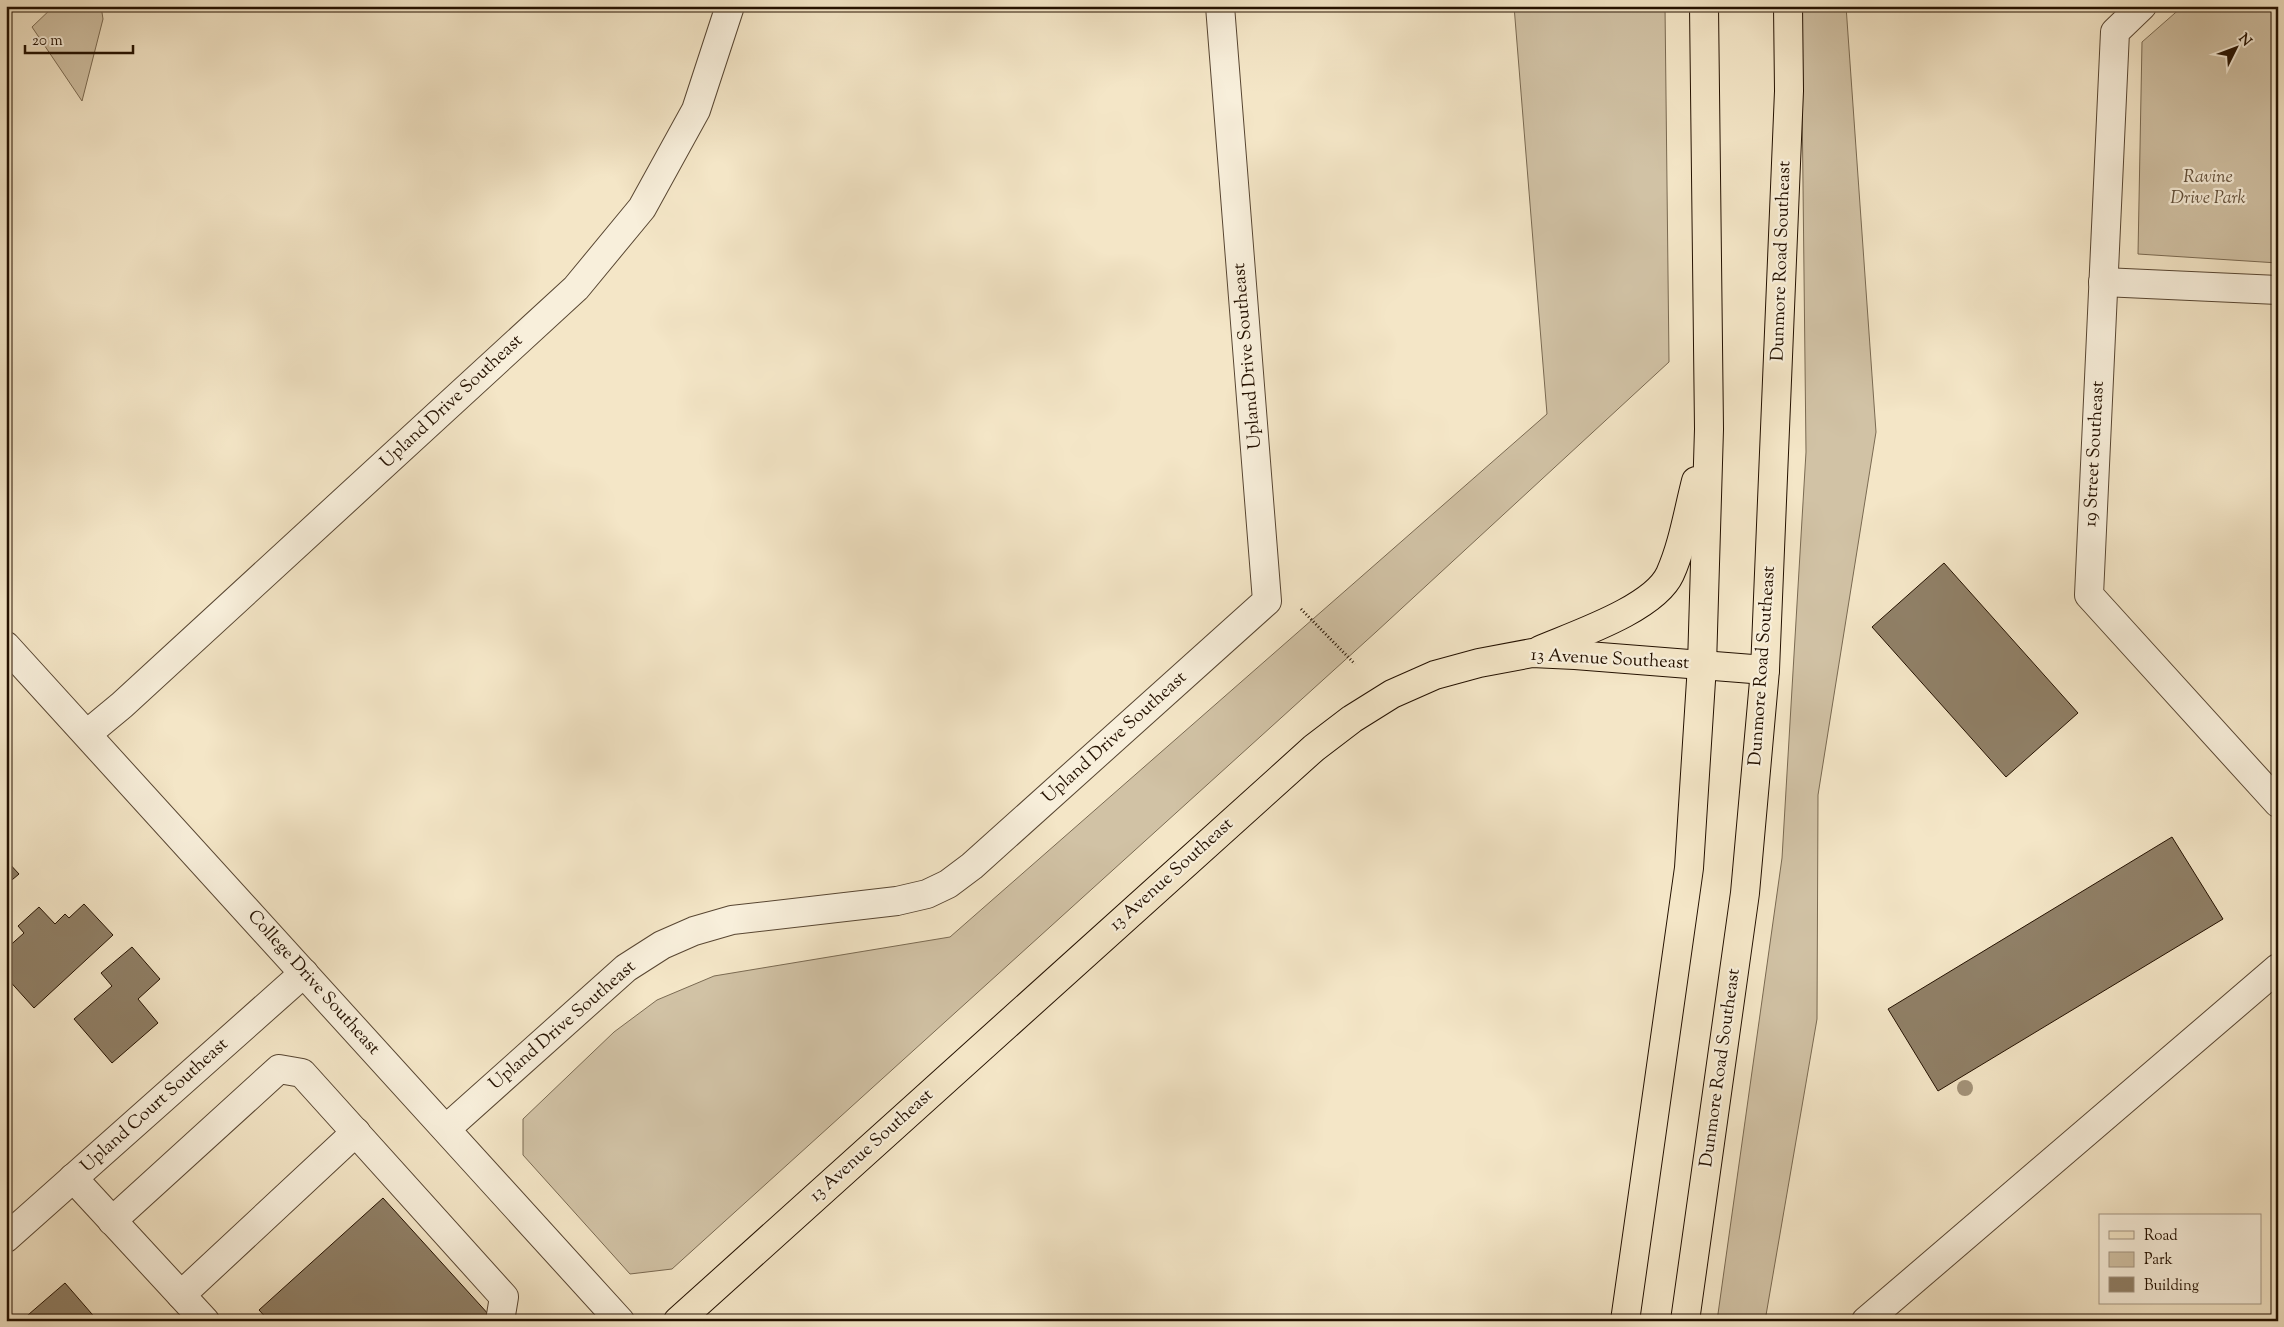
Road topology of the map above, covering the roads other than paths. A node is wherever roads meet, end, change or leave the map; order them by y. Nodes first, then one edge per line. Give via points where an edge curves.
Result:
1 (730, 6) edge
2 (1220, 6) edge
3 (1704, 6) edge
4 (1788, 6) edge
5 (2142, 6) edge
6 (2104, 282) junction
7 (2278, 290) edge
8 (1708, 429) junction
9 (6, 646) edge
10 (1532, 653) junction
11 (1702, 665) junction
12 (1765, 670) junction
13 (87, 734) junction
14 (2278, 804) edge
15 (2278, 968) edge
16 (304, 973) junction
17 (446, 1129) junction
18 (356, 1132) junction
19 (74, 1178) junction
20 (112, 1221) junction
21 (6, 1238) edge
22 (181, 1295) junction
23 (204, 1321) edge
24 (500, 1321) edge
25 (620, 1321) edge
26 (678, 1321) edge
27 (1625, 1321) edge
28 (1685, 1321) edge
29 (1866, 1321) edge

1 - 13 street, Upland Drive Southeast via 691,118 642,208 576,288
2 - 17 street, Upland Drive Southeast via 1267,601 948,884 927,894 897,901 732,920 694,930 662,945 626,968
3 - 8 main road
4 - 12 main road, Dunmore Road Southeast via 1789,91
5 - 6 street, 19 Street Southeast via 2115,32
6 - 7 street
6 - 14 street, 19 Street Southeast via 2089,595
8 - 10 main road via 1670,576 1653,595 1634,608
8 - 11 main road
9 - 13 street, College Drive Southeast
10 - 11 main road, 13 Avenue Southeast
10 - 26 main road, 13 Avenue Southeast via 1435,675 1392,694 1314,748
11 - 12 main road, 13 Avenue Southeast
11 - 27 main road via 1689,868
12 - 28 main road, Dunmore Road Southeast via 1745,893
13 - 16 street, College Drive Southeast
15 - 29 street
16 - 17 street, College Drive Southeast
16 - 19 street, Upland Court Southeast
17 - 25 street, College Drive Southeast
18 - 20 street via 302,1073 279,1069
18 - 22 street
18 - 24 street via 504,1296
19 - 20 street
19 - 21 street, Upland Court Southeast
20 - 22 street
22 - 23 street

